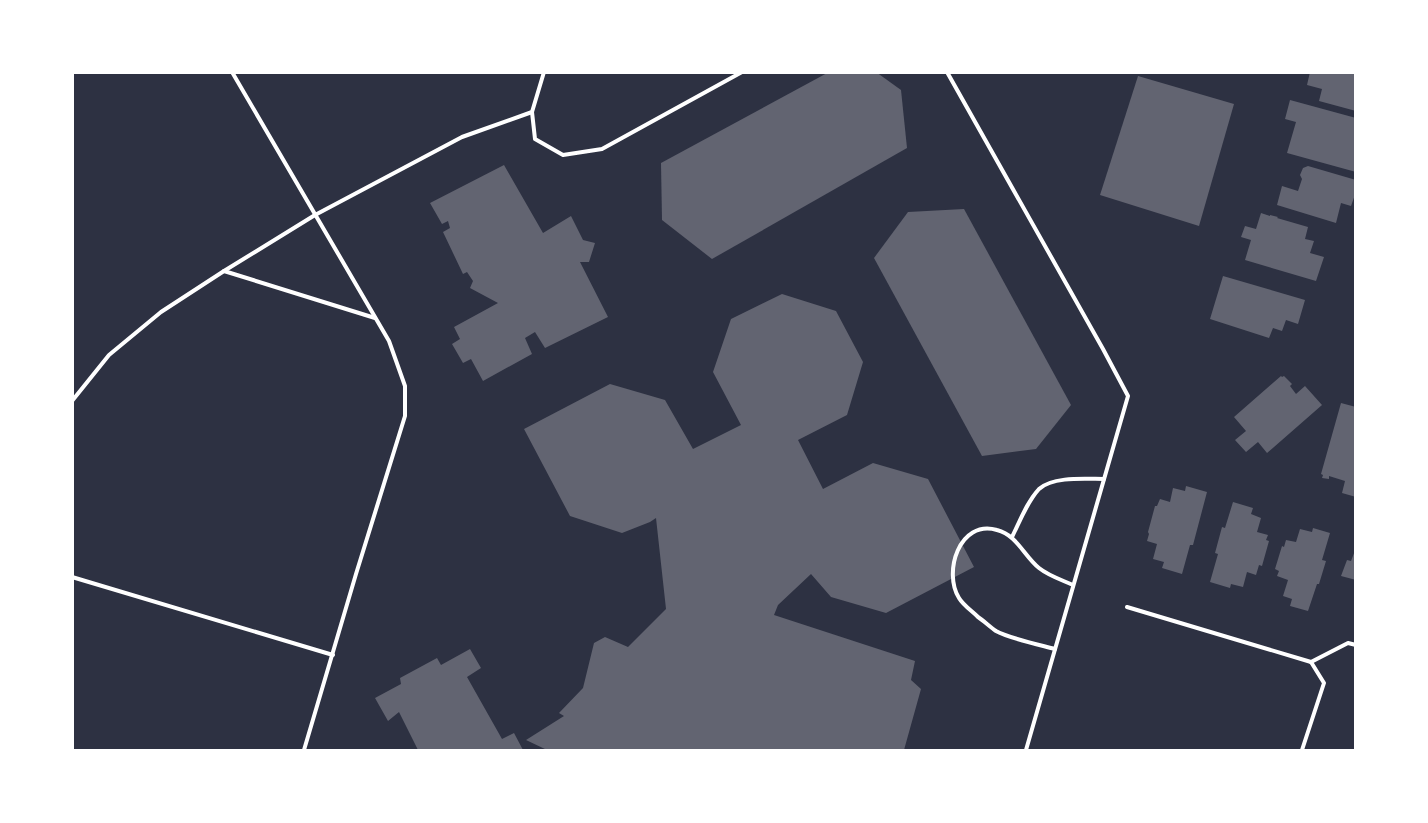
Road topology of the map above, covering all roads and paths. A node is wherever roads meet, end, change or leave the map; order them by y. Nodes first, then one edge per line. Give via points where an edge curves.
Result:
1 (232, 72) edge
2 (544, 72) edge
3 (742, 72) edge
4 (947, 72) edge
5 (532, 112) junction
6 (315, 215) junction
7 (224, 271) junction
8 (375, 318) junction
9 (72, 401) edge
10 (1104, 479) junction
11 (1012, 537) junction
12 (72, 577) edge
13 (1073, 585) junction
14 (1127, 607) dead end
15 (1356, 645) edge
16 (1055, 649) junction
17 (333, 655) junction
18 (1311, 662) junction
19 (304, 750) edge
20 (1026, 750) edge
21 (1302, 750) edge

1 - 6 lane
2 - 5 lane
3 - 5 lane via 602,149 563,155 535,140
4 - 10 lane via 1128,396
5 - 6 lane via 462,137
6 - 7 lane
6 - 8 lane
7 - 8 lane
7 - 9 lane via 161,312 109,355
8 - 17 lane via 389,341 404,386 406,416
10 - 11 lane via 1058,481 1041,488
10 - 13 lane
11 - 13 lane via 1039,568
11 - 16 lane via 985,528 964,538 954,560 954,588 959,599 971,611 998,632
12 - 17 lane
13 - 16 lane
14 - 18 lane
15 - 18 lane via 1348,643
16 - 20 lane
17 - 19 lane
18 - 21 lane via 1324,683

